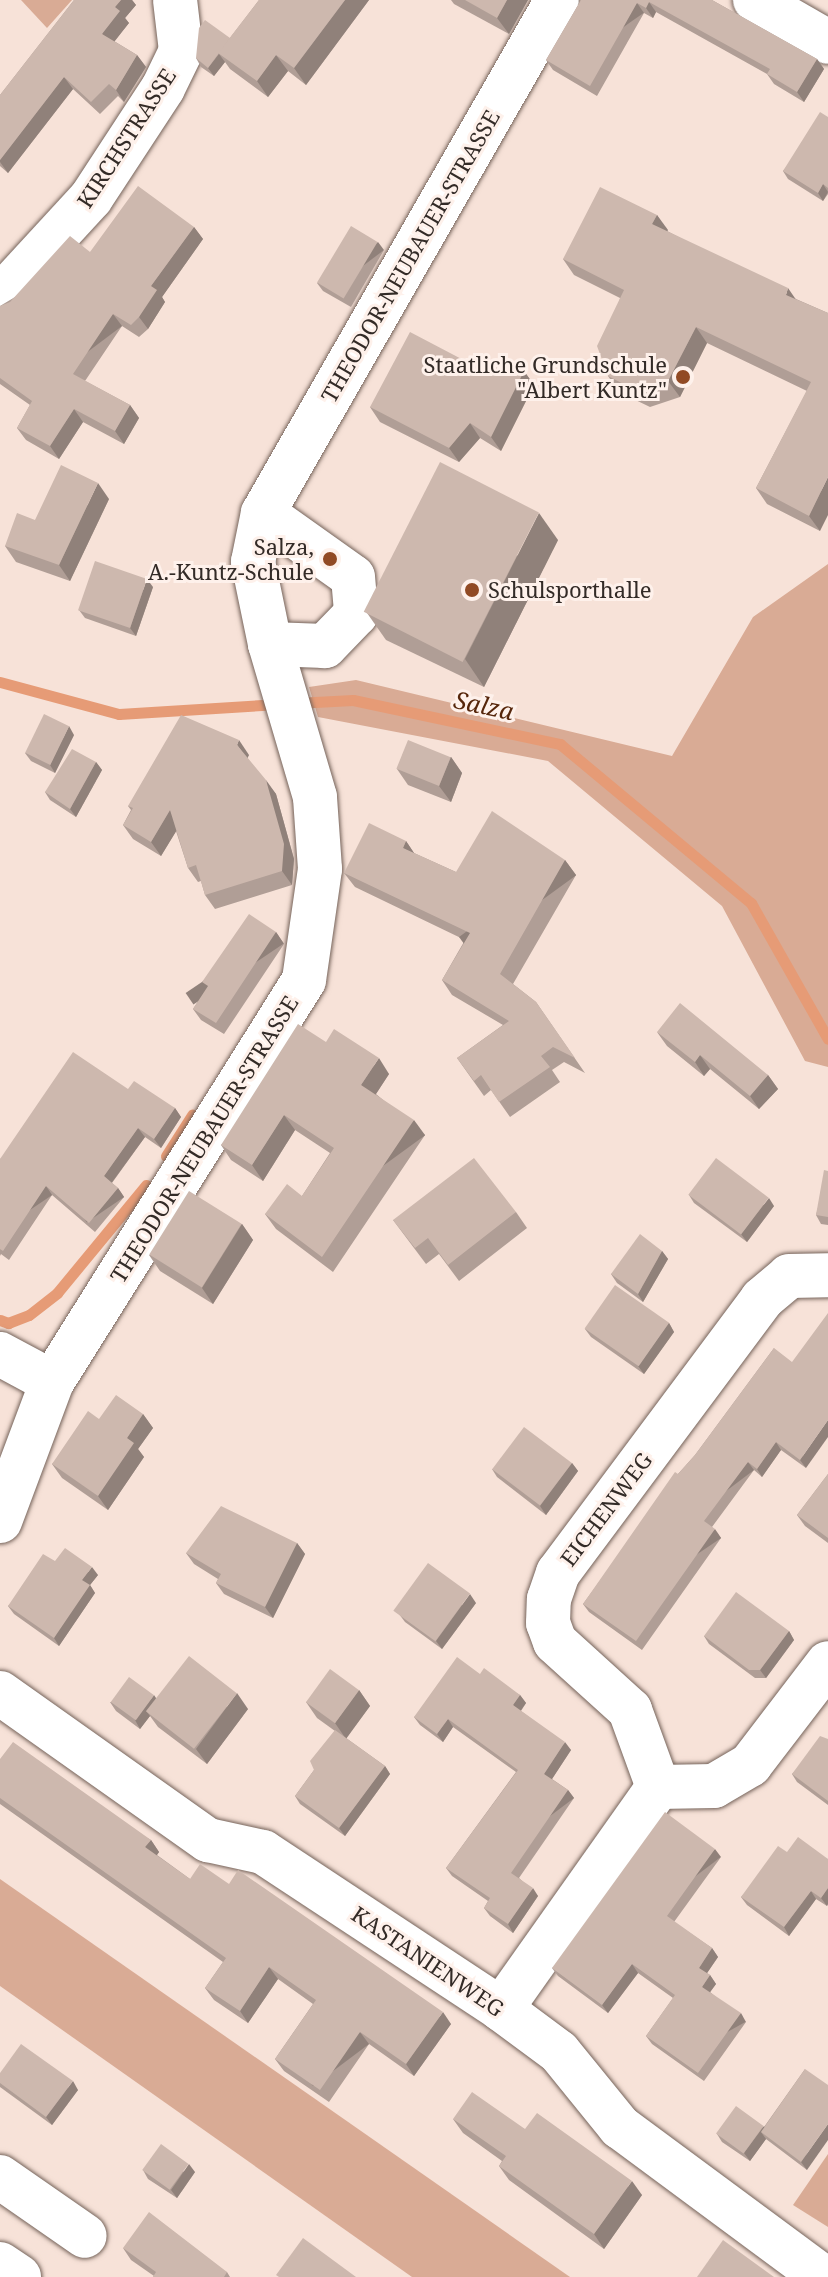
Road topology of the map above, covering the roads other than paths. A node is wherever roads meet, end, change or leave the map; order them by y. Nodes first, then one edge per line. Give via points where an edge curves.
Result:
1 (175, 0) edge
2 (557, 0) edge
3 (755, 0) edge
4 (828, 42) edge
5 (0, 297) edge
6 (263, 513) junction
7 (281, 683) junction
8 (828, 1275) edge
9 (0, 1354) edge
10 (52, 1382) junction
11 (0, 1521) edge
12 (828, 1663) edge
13 (0, 1693) edge
14 (658, 1787) junction
15 (501, 2009) junction
16 (0, 2177) edge
17 (85, 2236) dead end
18 (0, 2264) edge
19 (19, 2277) edge
20 (823, 2277) edge

1 - 5 street, KIRCHSTRASSE via 181,51 163,88 91,198
2 - 6 street, THEODOR-NEUBAUER-STRASSE
3 - 4 street
6 - 7 street, THEODOR-NEUBAUER-STRASSE via 253,562
6 - 7 street via 353,577 356,614
7 - 10 street, THEODOR-NEUBAUER-STRASSE via 315,797 320,869 304,980
8 - 14 street, EICHENWEG via 789,1276 762,1299 558,1573 549,1599 548,1623 555,1642 630,1710
9 - 10 street
10 - 11 street, THEODOR-NEUBAUER-STRASSE
12 - 14 street via 750,1765 714,1786
13 - 15 street, KASTANIENWEG via 208,1840 263,1852
14 - 15 street
15 - 20 street, KASTANIENWEG via 559,2052 620,2127
16 - 17 street
18 - 19 street

